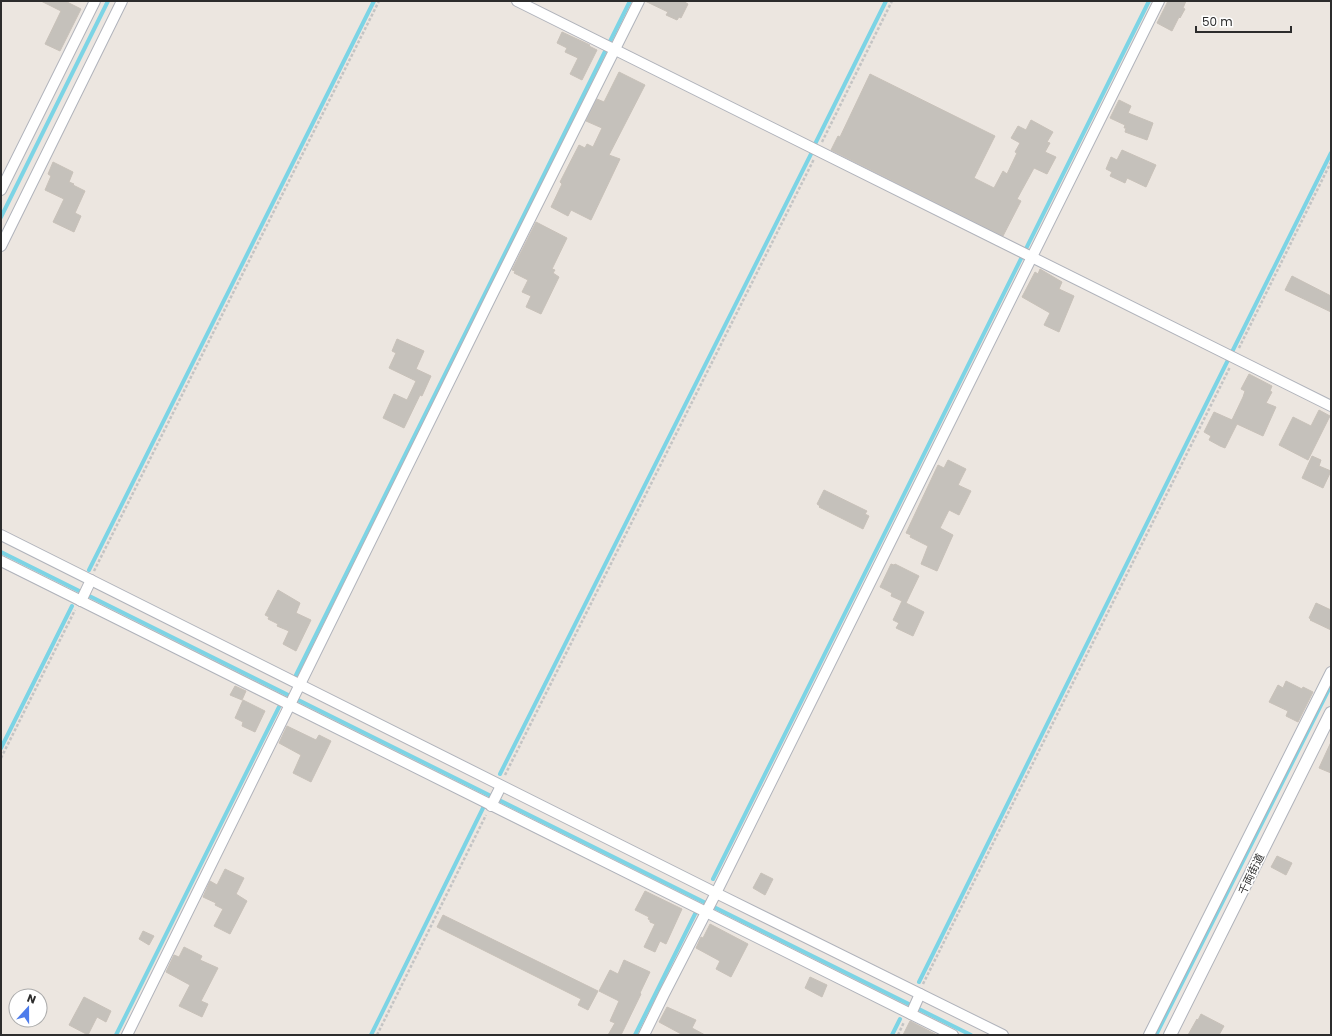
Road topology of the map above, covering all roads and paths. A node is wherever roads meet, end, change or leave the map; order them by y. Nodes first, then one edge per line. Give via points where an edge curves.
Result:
1 (95, 1) edge
2 (122, 1) edge
3 (380, 1) edge
4 (517, 1) edge
5 (638, 1) edge
6 (892, 1) edge
7 (1159, 1) edge
8 (610, 47) junction
9 (818, 151) junction
10 (1331, 162) edge
11 (1, 190) edge
12 (1, 246) edge
13 (1026, 255) junction
14 (1234, 358) junction
15 (1331, 406) edge
16 (1, 536) edge
17 (1, 561) edge
18 (85, 591) junction
19 (1331, 672) edge
20 (294, 696) junction
21 (1331, 713) edge
22 (1, 758) edge
23 (500, 787) junction
24 (489, 804) junction
25 (714, 897) junction
26 (702, 909) junction
27 (919, 996) junction
28 (911, 1012) junction
29 (127, 1035) edge
30 (377, 1035) edge
31 (644, 1035) edge
32 (953, 1035) edge
33 (1002, 1035) edge
34 (1149, 1035) edge
35 (1170, 1035) edge

1 - 11 street
2 - 12 street
3 - 18 path
4 - 8 street
5 - 8 street
6 - 9 path
7 - 13 street
8 - 9 street
8 - 20 street
9 - 13 street
9 - 23 path
10 - 14 path
13 - 14 street
13 - 25 street
14 - 15 street
14 - 27 path
16 - 18 street
17 - 18 street
18 - 20 street
18 - 20 street
18 - 22 path
19 - 34 street
20 - 23 street
20 - 24 street
20 - 29 street
21 - 35 street, 千両街道
23 - 24 street
23 - 25 street
24 - 26 street
24 - 30 path
25 - 26 street
25 - 27 street
26 - 28 street
26 - 31 street
27 - 28 street
27 - 33 street
28 - 32 street

